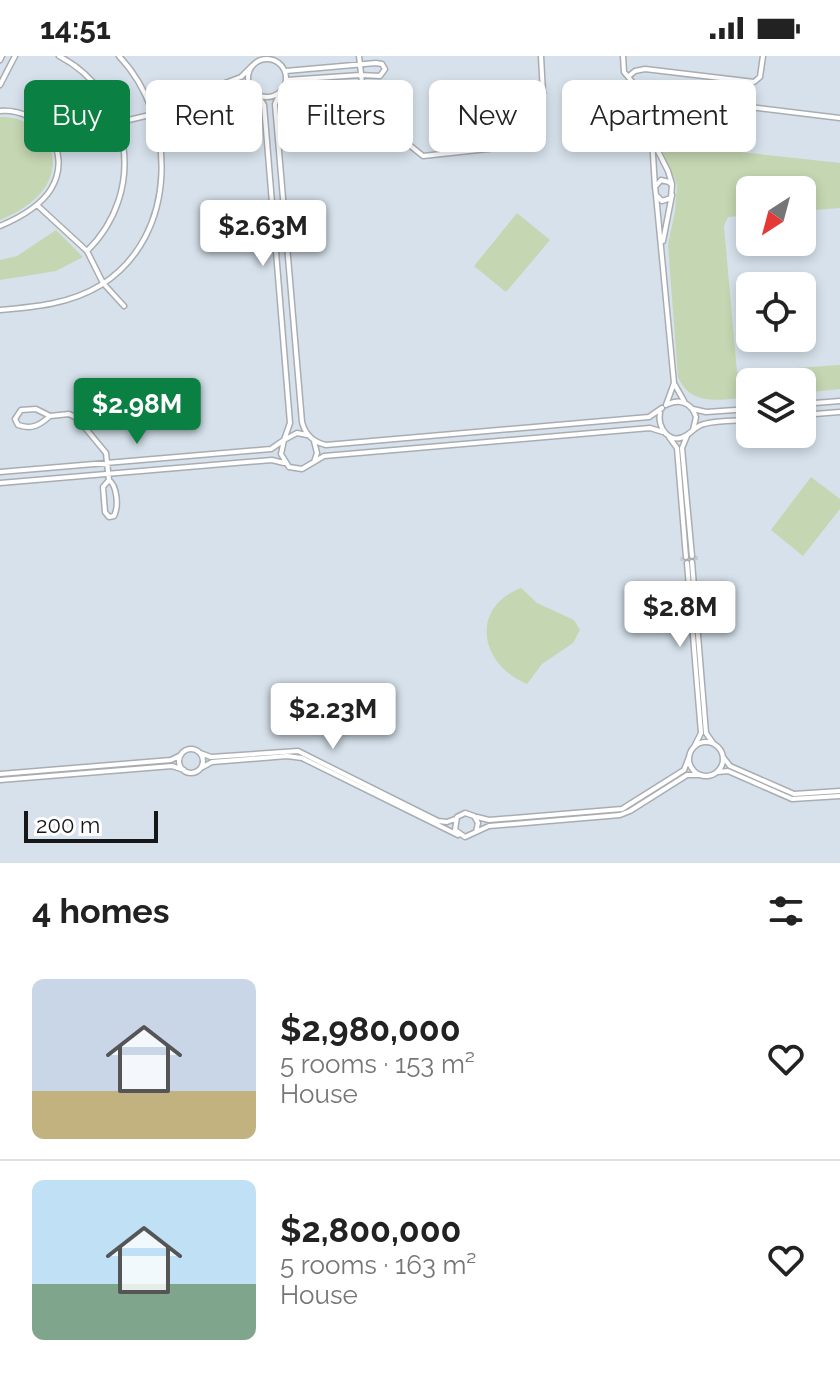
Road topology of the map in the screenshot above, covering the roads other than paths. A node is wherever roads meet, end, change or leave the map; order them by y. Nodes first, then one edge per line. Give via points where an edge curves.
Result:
1 (15, 56) edge
2 (59, 56) edge
3 (119, 56) edge
4 (258, 56) edge
5 (273, 56) edge
6 (359, 56) edge
7 (541, 56) edge
8 (623, 56) edge
9 (763, 56) edge
10 (280, 63) junction
11 (253, 65) junction
12 (359, 66) junction
13 (330, 68) junction
14 (286, 71) junction
15 (360, 75) junction
16 (331, 76) junction
17 (628, 76) junction
18 (92, 80) edge
19 (235, 80) edge
20 (250, 80) edge
21 (287, 80) joint
22 (632, 80) edge
23 (0, 85) edge
24 (146, 95) edge
25 (278, 97) edge
26 (262, 102) edge
27 (756, 108) edge
28 (0, 111) edge
29 (24, 115) edge
30 (840, 118) edge
31 (278, 139) edge
32 (57, 152) edge
33 (125, 152) edge
34 (161, 152) edge
35 (279, 152) edge
36 (653, 152) edge
37 (660, 152) edge
38 (672, 185) junction
39 (655, 187) junction
40 (672, 193) junction
41 (656, 195) junction
42 (37, 205) junction
43 (0, 226) edge
44 (87, 251) junction
45 (662, 251) junction
46 (103, 283) junction
47 (124, 306) dead end
48 (0, 310) edge
49 (674, 383) junction
50 (840, 401) edge
51 (816, 403) edge
52 (688, 405) junction
53 (664, 407) junction
54 (736, 410) edge
55 (840, 412) edge
56 (816, 414) edge
57 (50, 416) junction
58 (736, 421) edge
59 (691, 432) junction
60 (665, 434) junction
61 (311, 438) junction
62 (284, 440) junction
63 (314, 462) junction
64 (108, 463) junction
65 (289, 467) junction
66 (0, 472) edge
67 (109, 477) junction
68 (0, 483) edge
69 (688, 543) junction
70 (689, 560) junction
71 (690, 574) junction
72 (713, 743) junction
73 (695, 745) junction
74 (200, 753) junction
75 (181, 755) junction
76 (689, 757) junction
77 (723, 757) junction
78 (201, 768) junction
79 (98, 769) junction
80 (184, 770) junction
81 (718, 772) junction
82 (701, 775) junction
83 (0, 777) edge
84 (840, 793) edge
85 (611, 813) junction
86 (474, 816) junction
87 (457, 817) junction
88 (476, 832) junction
89 (462, 836) junction

1 - 23 street
2 - 18 street
3 - 24 street
4 - 11 street
5 - 10 street
6 - 12 street
7 - 15 street via 543,93 494,150 420,155 365,109
8 - 17 street
9 - 17 street via 762,73 754,82 645,69
10 - 11 street via 267,58
10 - 14 street
11 - 19 street
11 - 20 street
12 - 13 street
12 - 15 street
12 - 15 street via 379,63 385,69 380,76
13 - 14 street
13 - 16 street
14 - 21 street
15 - 16 street
16 - 21 street
17 - 22 street
25 - 31 street
26 - 62 street via 290,423
27 - 30 street
28 - 29 street
32 - 42 street via 56,177
33 - 44 street via 122,191 109,224
34 - 46 street via 156,206 138,245
35 - 61 street via 302,422
36 - 39 street
37 - 38 street
38 - 39 street via 663,180
38 - 40 street
39 - 41 street
40 - 41 street via 665,201
40 - 45 street
41 - 45 street
42 - 43 street
42 - 44 street
44 - 46 street
45 - 49 street
46 - 47 street
46 - 48 street via 50,304
49 - 52 street
49 - 53 street
50 - 51 street
52 - 53 street via 679,401
52 - 54 street via 706,412
52 - 59 street via 696,417
53 - 60 street via 659,418
53 - 61 street via 649,417 326,445
55 - 56 street
57 - 57 street via 36,409 21,410 15,419 23,427 42,424
57 - 64 street via 77,418 106,453
58 - 59 street via 704,424
59 - 60 street via 681,438
59 - 69 street via 682,448
60 - 63 street via 650,428 324,456
60 - 69 street via 677,448
61 - 62 street via 297,433
61 - 63 street via 317,449
62 - 64 street via 271,449
62 - 65 street via 281,454
63 - 65 street via 302,469
64 - 66 street
64 - 67 street
65 - 67 street via 272,460
67 - 67 street via 117,510 109,517 103,487
67 - 68 street
69 - 70 street
69 - 70 street
70 - 71 street
70 - 71 street
71 - 72 street via 706,733
71 - 73 street via 701,733
72 - 73 street
72 - 77 street
73 - 76 street
74 - 75 street via 190,749
74 - 78 street
74 - 87 street via 211,757 298,751 438,821
75 - 79 street
75 - 80 street
76 - 82 street
76 - 85 street via 684,770
77 - 81 street
77 - 84 street via 730,766 794,794
78 - 80 street
78 - 89 street via 212,762 298,756
79 - 80 street
79 - 83 street
81 - 82 street
81 - 84 street via 728,771 794,799
82 - 85 street via 687,775 628,812
85 - 86 street via 489,820
85 - 88 street via 489,826
86 - 87 street
86 - 88 street
87 - 89 street via 454,827
88 - 89 street

